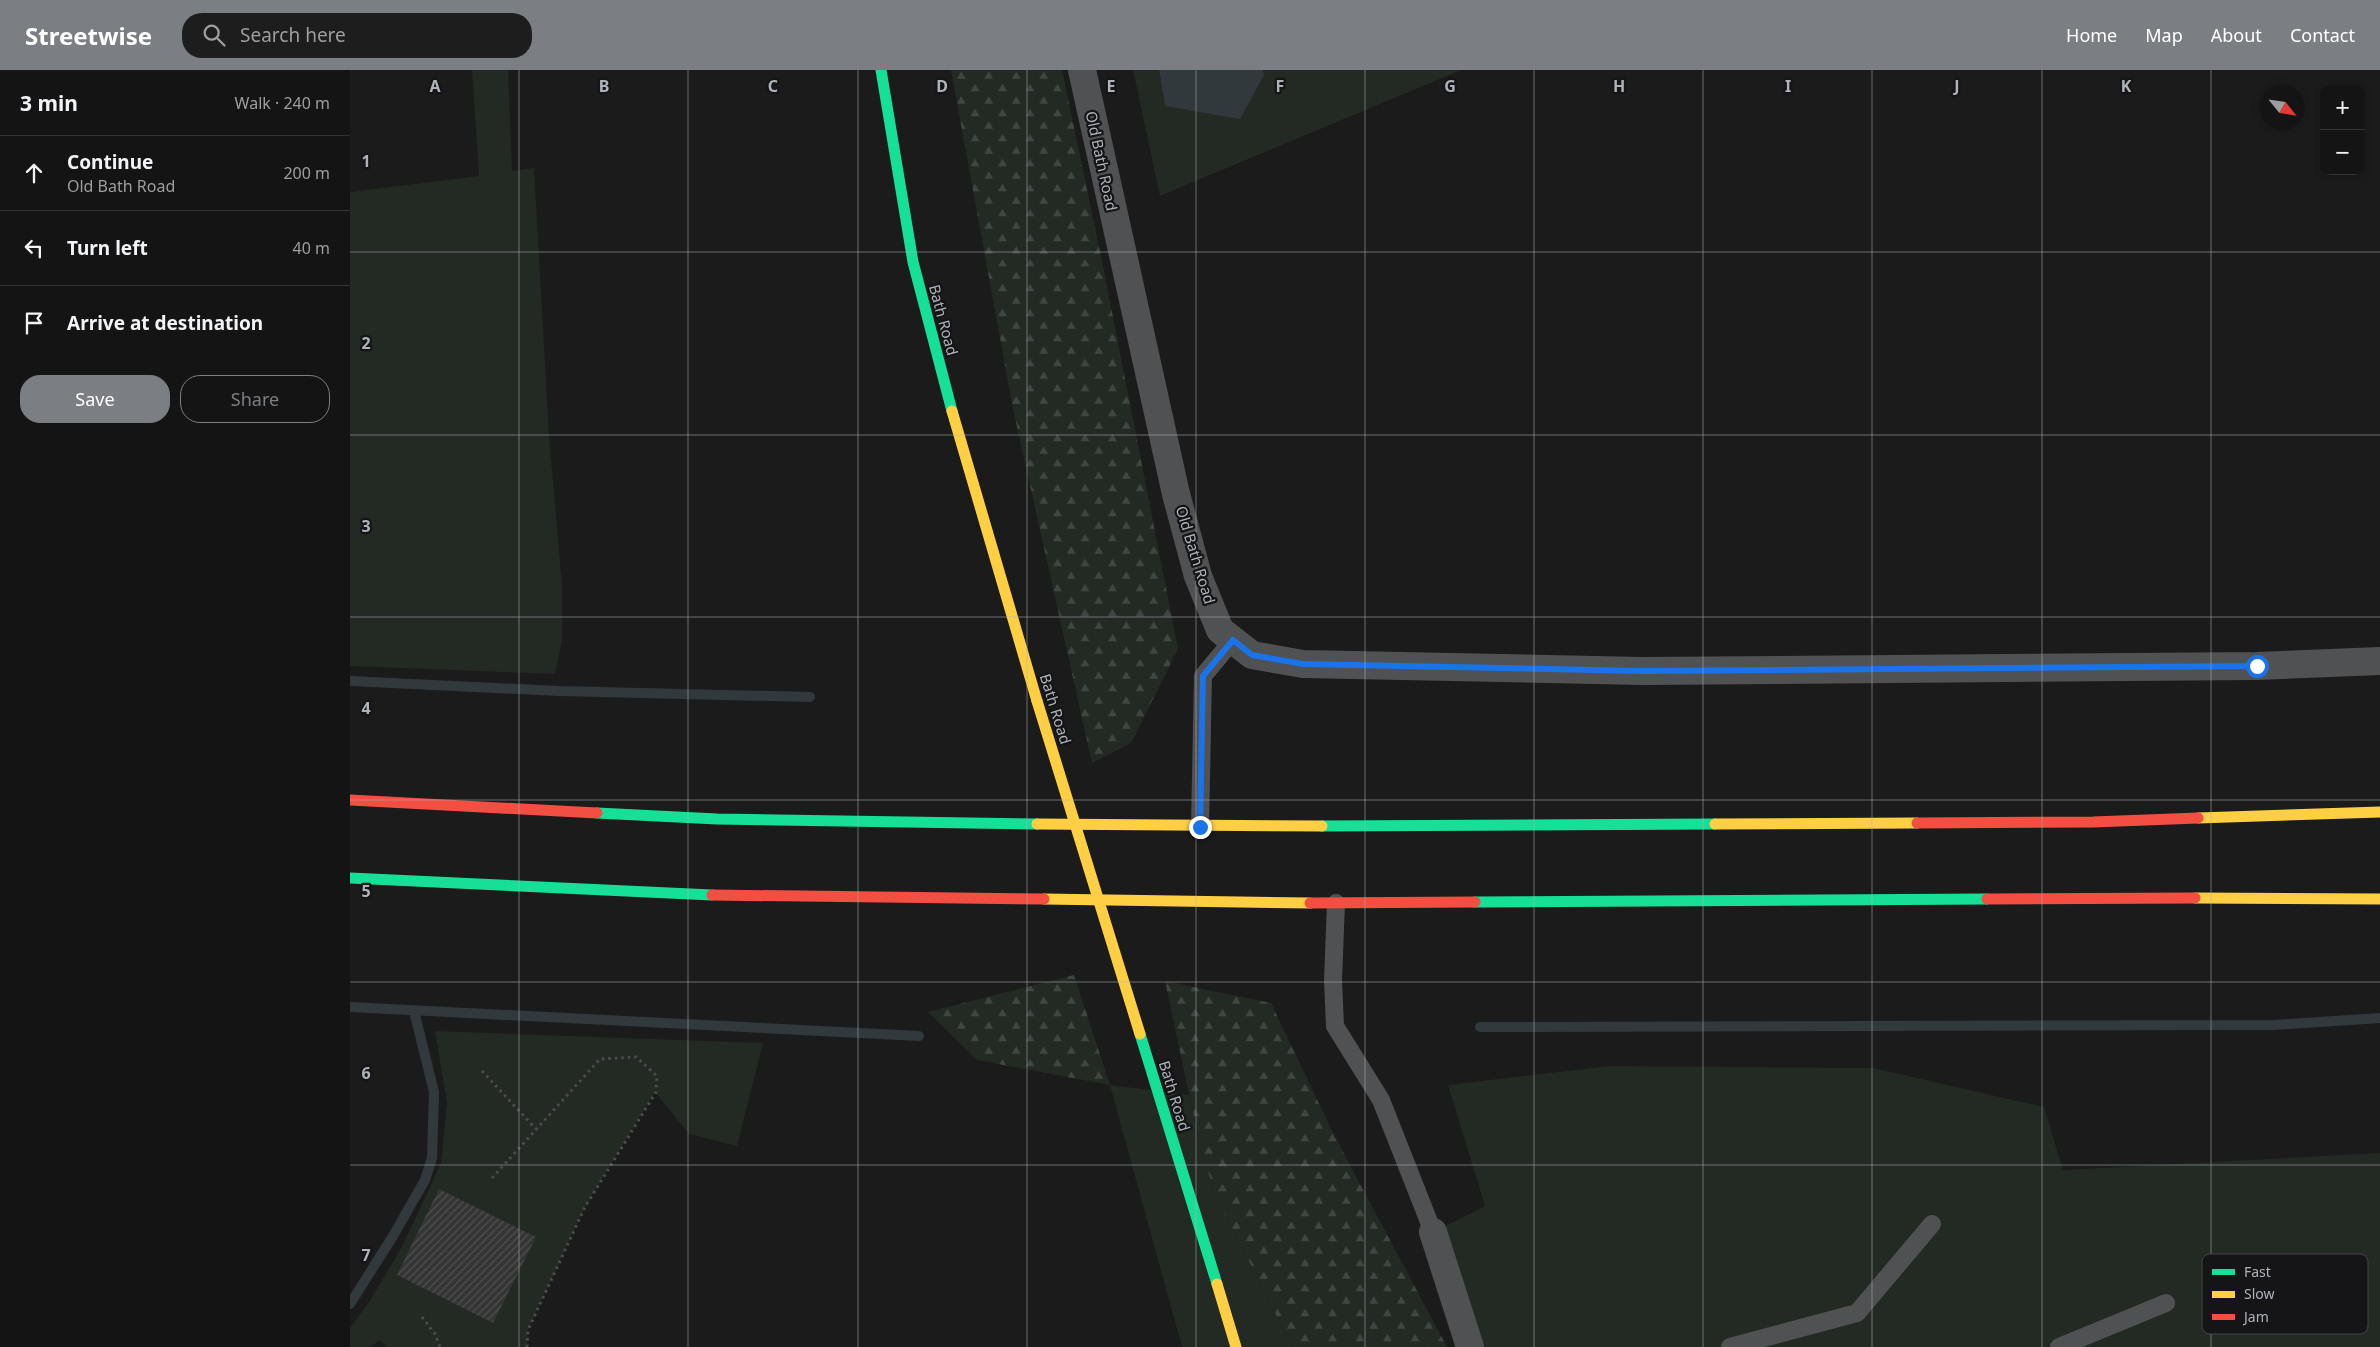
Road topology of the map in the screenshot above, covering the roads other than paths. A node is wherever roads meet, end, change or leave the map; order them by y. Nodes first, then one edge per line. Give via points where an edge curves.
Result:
1 (881, 70) edge
2 (1082, 70) edge
3 (1233, 640) junction
4 (2380, 661) edge
5 (350, 800) edge
6 (2380, 812) edge
7 (1200, 827) junction
8 (350, 878) edge
9 (2380, 899) edge
10 (1336, 904) junction
11 (1932, 1224) dead end
12 (1433, 1232) joint
13 (2166, 1303) dead end
14 (2079, 1344) edge
15 (1236, 1347) edge
16 (1470, 1347) edge
17 (1730, 1347) edge
18 (2058, 1347) edge

1 - 15 main road, Bath Road, bridge via 912,262 955,424 1036,701
2 - 3 street, Old Bath Road via 1176,494 1198,576 1220,630
3 - 4 street, Old Bath Road via 1252,655 1303,664 1642,671 2257,666
3 - 7 lane via 1203,676
5 - 7 main road via 717,819
6 - 7 main road via 2083,822
8 - 10 main road via 719,896
9 - 10 main road
10 - 12 lane via 1335,1026 1381,1100
11 - 17 lane via 1857,1313
12 - 16 street
13 - 14 lane
14 - 18 lane

